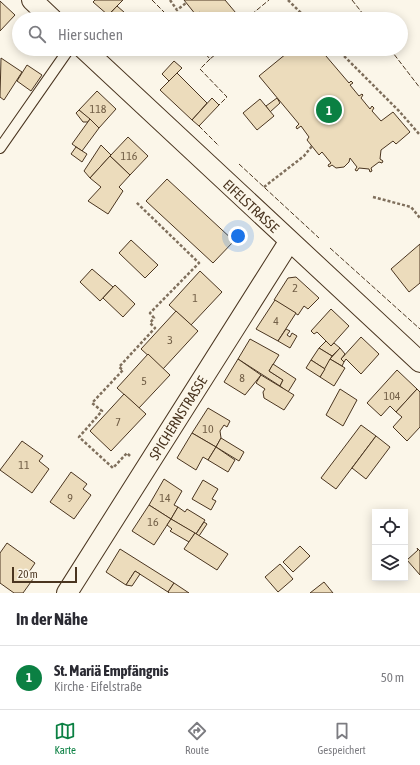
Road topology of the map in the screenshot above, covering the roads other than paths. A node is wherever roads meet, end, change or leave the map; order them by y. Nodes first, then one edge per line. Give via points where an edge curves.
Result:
1 (32, 0) edge
2 (45, 12) edge
3 (64, 56) edge
4 (91, 56) edge
5 (0, 148) edge
6 (289, 242) junction
7 (420, 362) edge
8 (67, 593) edge

1 - 2 street
3 - 5 lane
4 - 6 street, EIFELSTRASSE
6 - 7 street, EIFELSTRASSE
6 - 8 street, SPICHERNSTRASSE

